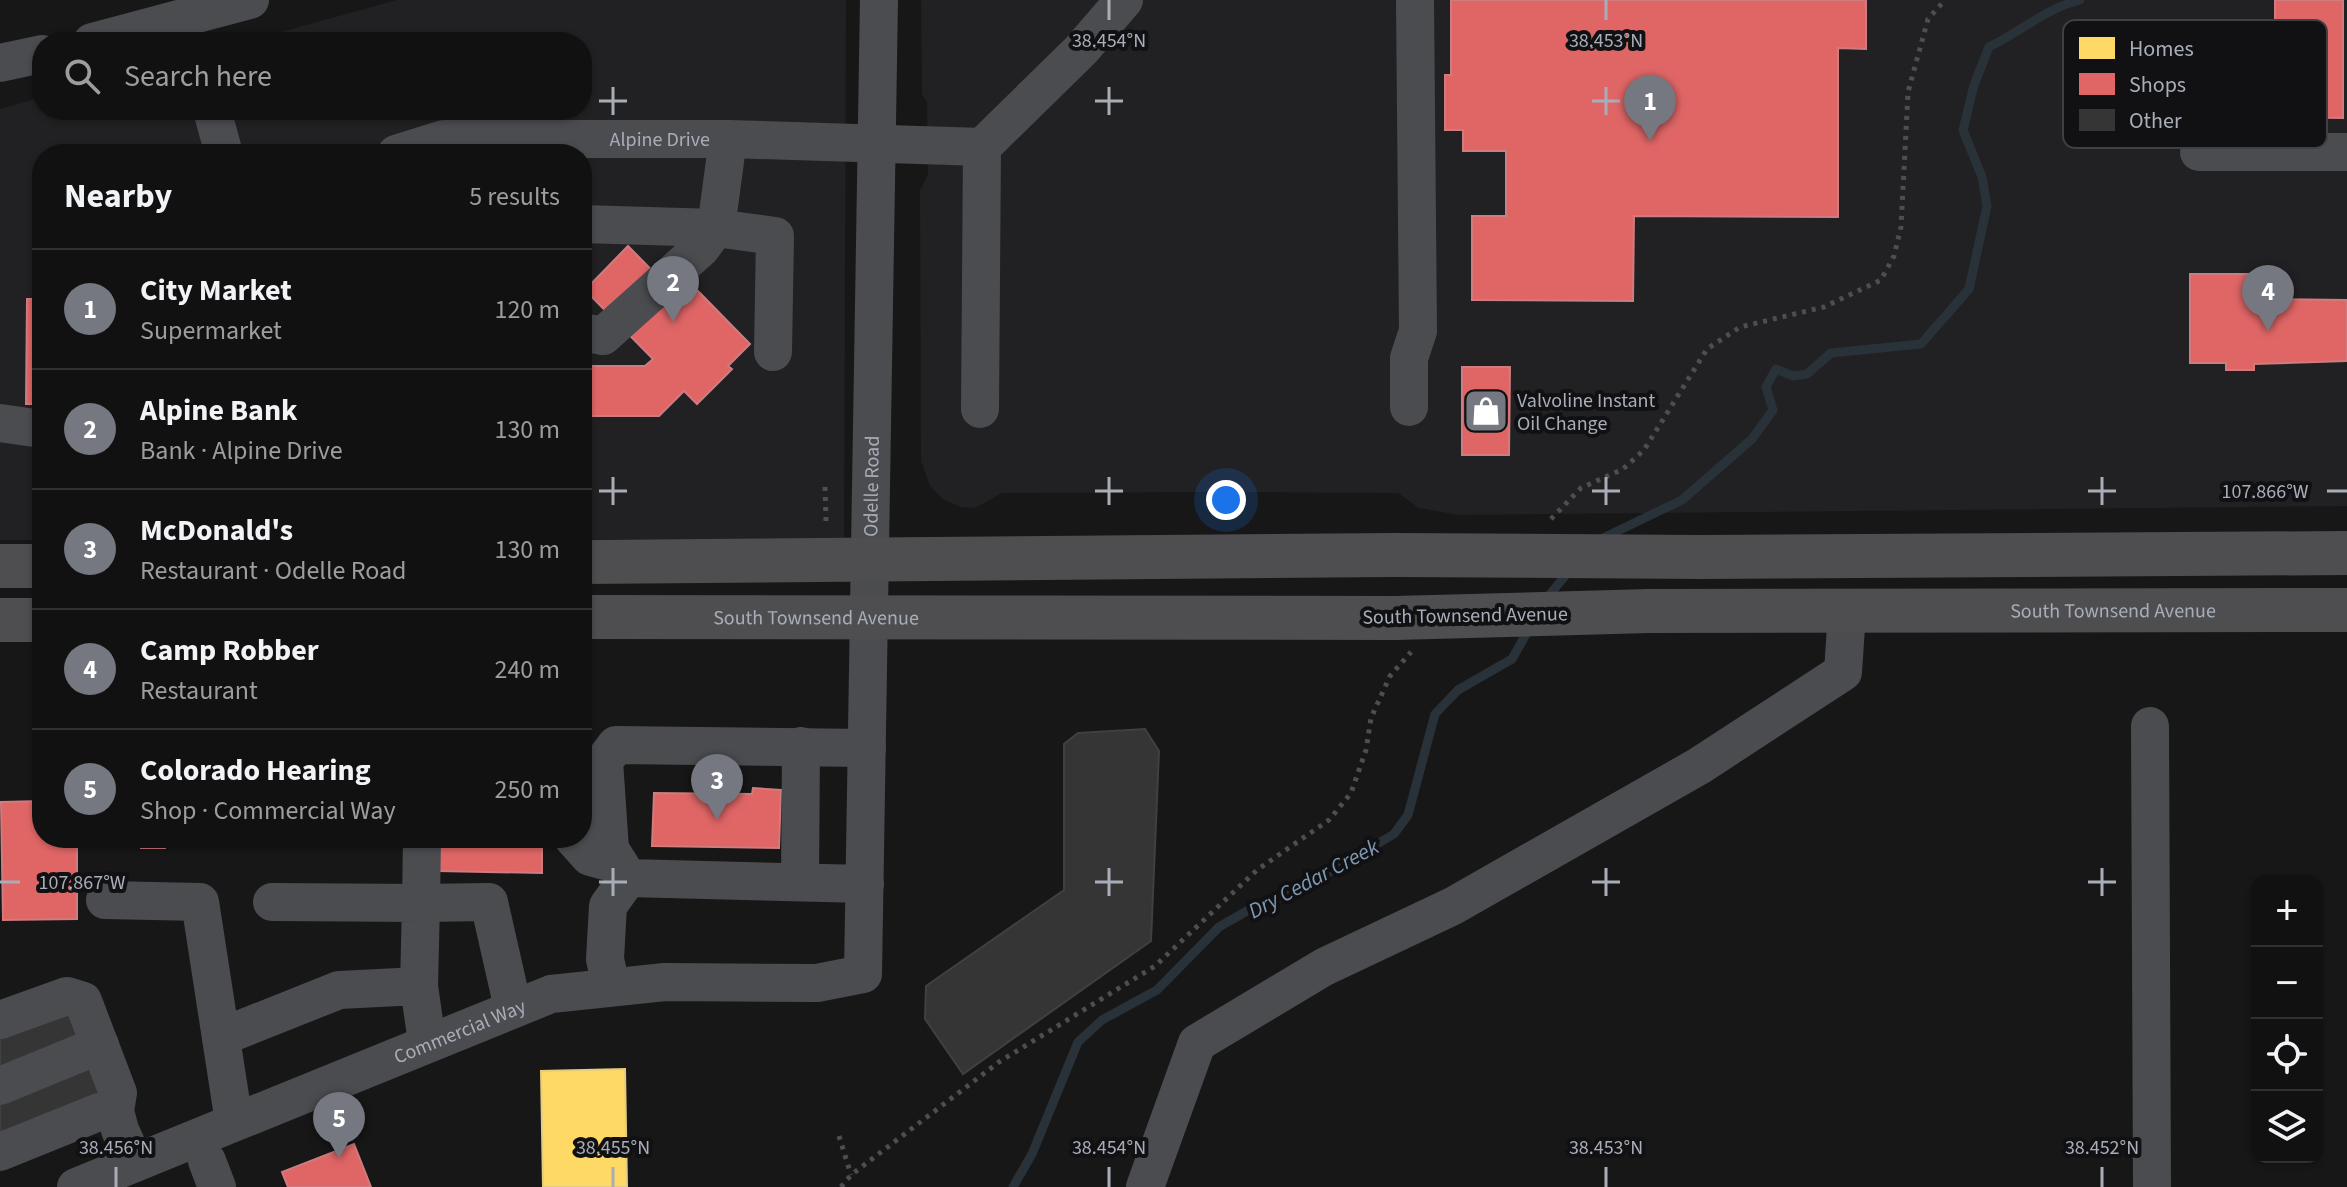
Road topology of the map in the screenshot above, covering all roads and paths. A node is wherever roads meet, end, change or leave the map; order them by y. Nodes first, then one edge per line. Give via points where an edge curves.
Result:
1 (250, 0) edge
2 (879, 0) edge
3 (1124, 0) edge
4 (1415, 0) edge
5 (190, 30) edge
6 (32, 56) edge
7 (0, 63) edge
8 (215, 120) edge
9 (728, 139) junction
10 (221, 144) edge
11 (592, 144) edge
12 (876, 146) junction
13 (982, 147) junction
14 (2199, 152) dead end
15 (2347, 152) edge
16 (592, 225) edge
17 (708, 238) junction
18 (592, 334) edge
19 (773, 352) dead end
20 (1409, 407) dead end
21 (980, 409) dead end
22 (0, 423) edge
23 (32, 428) edge
24 (825, 487) dead end
25 (826, 522) dead end
26 (2347, 553) edge
27 (870, 559) junction
28 (592, 562) edge
29 (0, 566) edge
30 (32, 566) edge
31 (2347, 610) edge
32 (1847, 611) junction
33 (869, 616) junction
34 (592, 617) edge
35 (0, 620) edge
36 (32, 620) edge
37 (2150, 726) dead end
38 (801, 746) junction
39 (867, 748) junction
40 (593, 762) edge
41 (422, 848) edge
42 (582, 848) edge
43 (624, 871) junction
44 (800, 882) junction
45 (865, 884) junction
46 (105, 900) dead end
47 (272, 902) dead end
48 (421, 903) junction
49 (863, 974) joint
50 (419, 986) junction
51 (611, 987) junction
52 (513, 1008) junction
53 (0, 1020) edge
54 (221, 1037) junction
55 (427, 1042) junction
56 (100, 1045) junction
57 (0, 1086) edge
58 (115, 1111) junction
59 (234, 1122) junction
60 (839, 1136) dead end
61 (0, 1152) edge
62 (135, 1163) junction
63 (851, 1175) dead end
64 (76, 1187) edge
65 (1145, 1187) edge
66 (2152, 1187) edge

1 - 5 street
2 - 12 street, Odelle Road
3 - 13 street
4 - 20 street via 1418,331 1409,358
6 - 7 street
8 - 10 street
9 - 11 street, Alpine Drive
9 - 12 street, Alpine Drive
9 - 17 street
12 - 13 street, Alpine Drive
12 - 27 street, Odelle Road
13 - 21 street
14 - 15 street
16 - 17 street
17 - 18 street via 603,336
17 - 19 street via 775,236
22 - 23 street
24 - 25 path
26 - 27 highway, bridge
27 - 28 highway
27 - 33 street, Odelle Road
29 - 30 highway
31 - 32 highway, South Townsend Avenue
32 - 33 highway, South Townsend Avenue, bridge via 1395,618
32 - 65 street via 1843,672 1699,766 1453,906 1324,967 1197,1043
33 - 34 highway, South Townsend Avenue
33 - 39 street, Odelle Road
35 - 36 highway
37 - 66 street
38 - 39 street
38 - 40 street via 616,745
38 - 44 street
39 - 45 street, Odelle Road
40 - 43 street via 610,849
41 - 48 street
42 - 43 street via 590,857
43 - 44 street
43 - 51 street via 608,906 605,959
44 - 45 street
45 - 49 street, Odelle Road
46 - 54 street via 200,902
47 - 48 street
48 - 50 street
48 - 52 street via 489,902
49 - 51 street, Commercial Way via 817,983
50 - 54 street via 339,990
50 - 55 street
51 - 52 street, Commercial Way via 551,994
52 - 55 street, Commercial Way
53 - 56 street via 67,996 83,1001
54 - 59 street
55 - 59 street, Commercial Way
56 - 57 street
56 - 58 street via 118,1093
58 - 61 street via 99,1112
58 - 62 street
59 - 62 street, Commercial Way
60 - 63 path
62 - 64 street, Commercial Way

